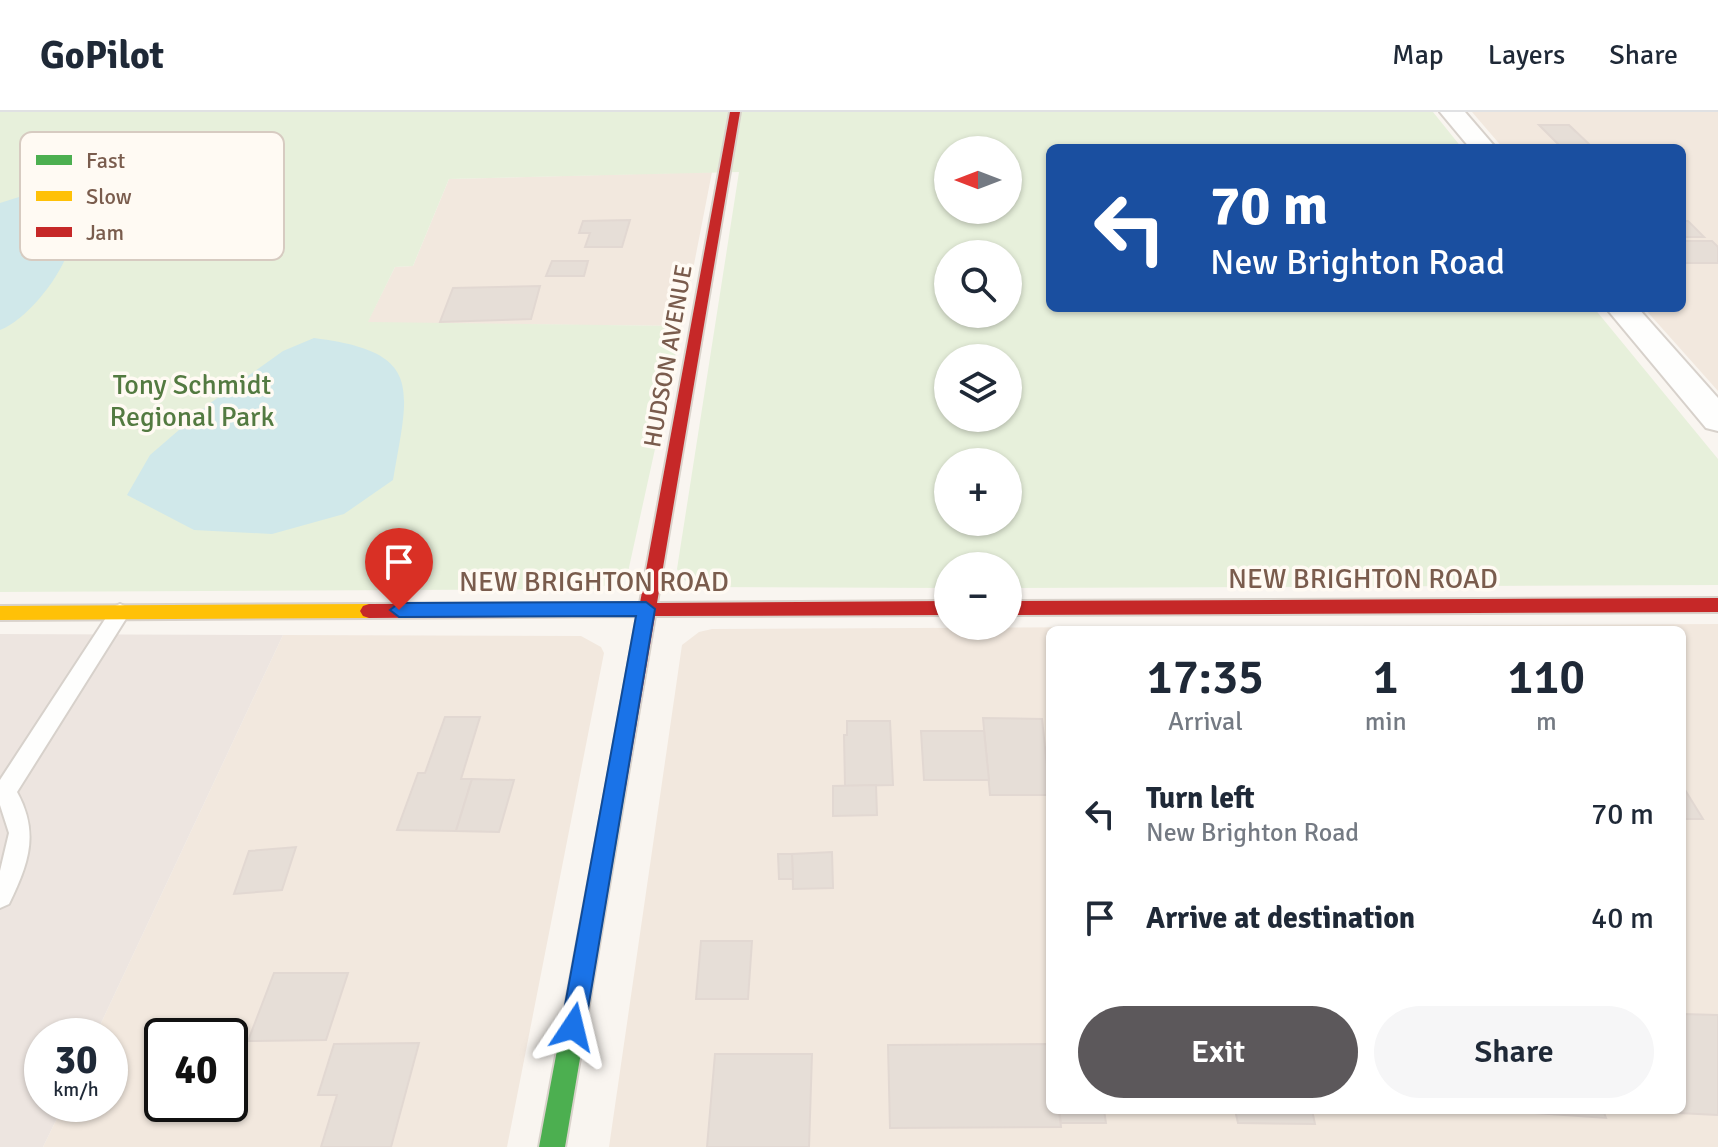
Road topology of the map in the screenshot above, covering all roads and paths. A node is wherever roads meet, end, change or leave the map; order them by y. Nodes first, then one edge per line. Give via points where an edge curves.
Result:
1 (735, 112) edge
2 (1452, 112) edge
3 (1480, 144) edge
4 (1624, 312) edge
5 (1718, 420) edge
6 (1718, 605) edge
7 (934, 608) edge
8 (1022, 608) edge
9 (646, 609) junction
10 (120, 612) junction
11 (0, 613) edge
12 (2, 794) edge
13 (0, 896) edge
14 (552, 1147) edge

1 - 9 street, HUDSON AVENUE
2 - 3 street
4 - 5 street
6 - 8 street, NEW BRIGHTON ROAD
7 - 9 street, NEW BRIGHTON ROAD
9 - 10 street, NEW BRIGHTON ROAD
9 - 14 street, HUDSON AVENUE
10 - 11 street, NEW BRIGHTON ROAD
10 - 12 lane
12 - 13 lane via 17,811 21,845

